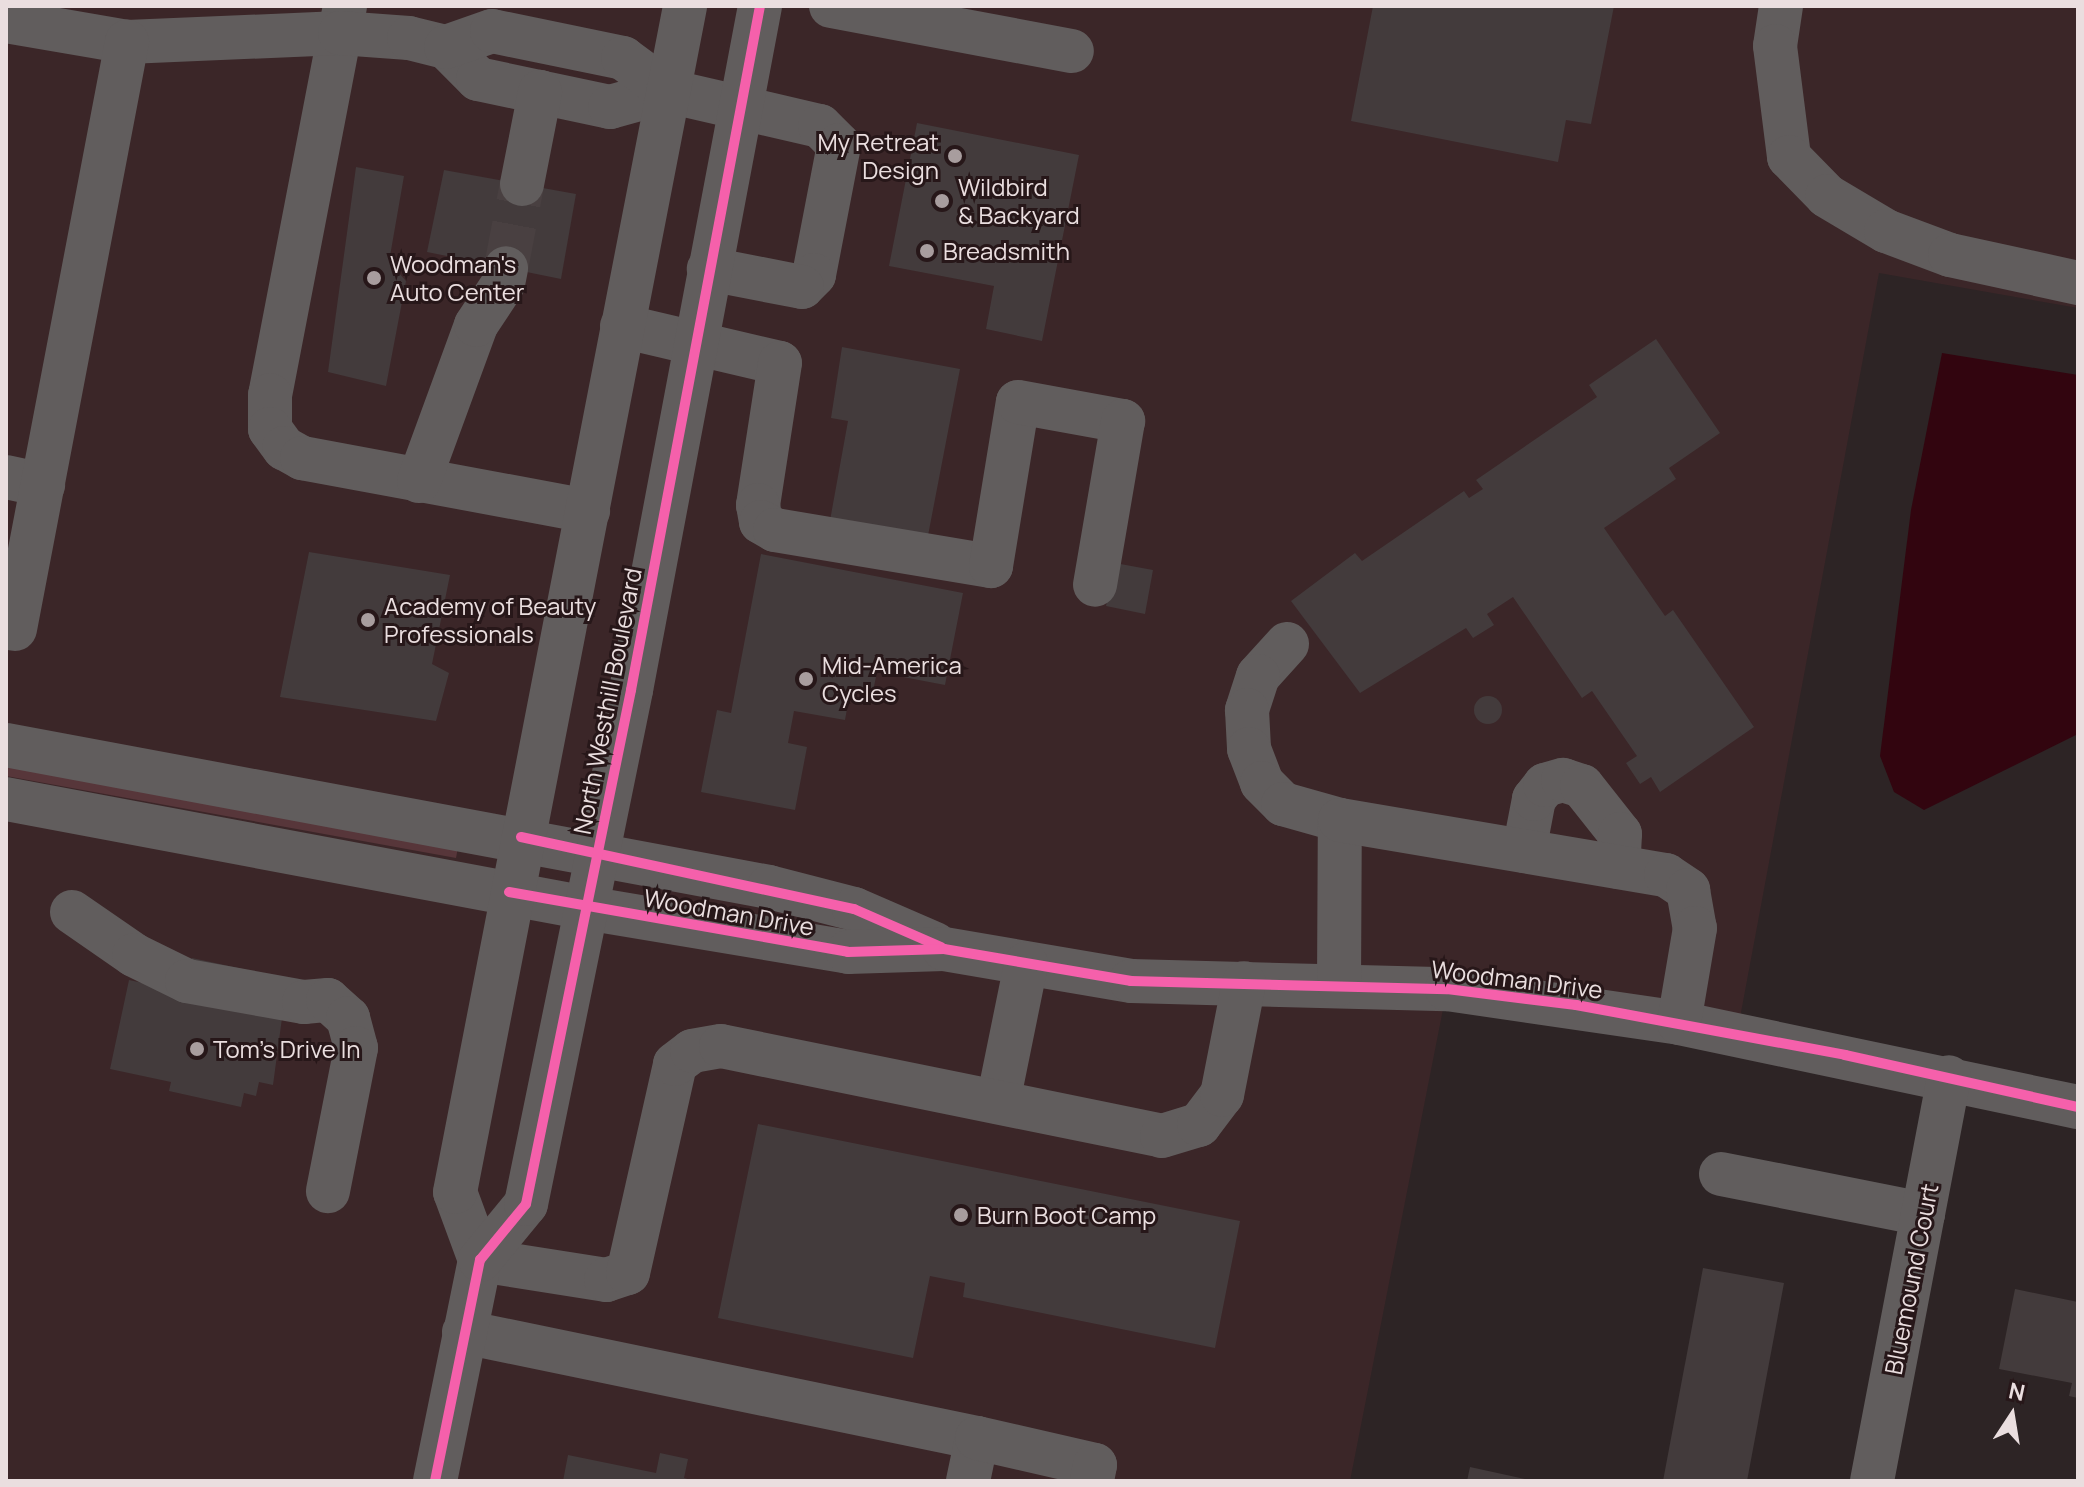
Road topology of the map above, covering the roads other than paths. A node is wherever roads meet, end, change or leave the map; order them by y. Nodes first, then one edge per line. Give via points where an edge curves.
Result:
1 (685, 6) edge
2 (760, 6) edge
3 (831, 6) edge
4 (1781, 6) edge
5 (343, 20) edge
6 (6, 21) edge
7 (127, 42) junction
8 (446, 47) junction
9 (1072, 51) dead end
10 (668, 91) junction
11 (540, 92) junction
12 (739, 107) junction
13 (522, 184) tunnel mouth
14 (506, 268) tunnel mouth
15 (709, 269) junction
16 (2078, 283) edge
17 (622, 326) junction
18 (695, 342) junction
19 (25, 481) edge
20 (419, 481) junction
21 (588, 511) junction
22 (1095, 585) dead end
23 (15, 629) dead end
24 (1287, 644) dead end
25 (6, 745) edge
26 (6, 799) edge
27 (1340, 820) junction
28 (521, 837) junction
29 (1524, 851) junction
30 (598, 853) junction
31 (1618, 867) junction
32 (509, 892) junction
33 (586, 908) junction
34 (72, 912) dead end
35 (944, 949) junction
36 (1026, 964) junction
37 (1244, 983) junction
38 (1339, 984) junction
39 (1679, 1023) junction
40 (1949, 1077) junction
41 (998, 1102) junction
42 (2078, 1107) edge
43 (1721, 1174) dead end
44 (328, 1191) dead end
45 (1923, 1214) junction
46 (480, 1260) junction
47 (464, 1332) junction
48 (977, 1438) junction
49 (435, 1481) edge
50 (968, 1481) edge
51 (1092, 1481) edge
52 (1872, 1481) edge

1 - 10 street
2 - 12 street, North Westhill Boulevard
3 - 9 street
4 - 16 street via 1775,46 1789,157 1827,196 1886,231 1950,255
5 - 7 street
5 - 8 street
5 - 20 street via 270,395 270,429 284,448 302,458
6 - 7 street
7 - 19 street
8 - 10 street via 492,31 623,58
8 - 11 street via 478,79
10 - 11 street via 610,107
10 - 12 street
10 - 17 street
11 - 13 street
12 - 15 street, North Westhill Boulevard
12 - 15 street via 820,126 839,145 814,275 802,287
14 - 20 street via 503,284 476,325
15 - 18 street, North Westhill Boulevard
17 - 18 street
17 - 21 street
18 - 22 street via 780,363 758,505 761,522 775,530 991,566 1018,402 1123,421
18 - 30 street, North Westhill Boulevard
19 - 23 street
20 - 21 street
21 - 28 street
24 - 27 street via 1258,676 1247,710 1249,749 1262,783 1283,804
25 - 28 street, Woodman Drive
26 - 32 street, Woodman Drive
27 - 29 street
27 - 38 street
28 - 30 street, Woodman Drive
28 - 32 street
29 - 31 street
29 - 31 street via 1534,799 1545,785 1563,780 1582,786 1620,834
30 - 33 street, North Westhill Boulevard
30 - 35 street, Woodman Drive via 854,909
31 - 39 street via 1666,875 1688,890 1695,928
32 - 33 street, Woodman Drive
32 - 46 street via 455,1192
33 - 35 street, Woodman Drive via 848,952
33 - 46 street, North Westhill Boulevard via 526,1204
34 - 44 street via 134,955 187,981 304,1002 328,1000 348,1018 356,1048
35 - 36 street, Woodman Drive
36 - 37 street, Woodman Drive via 1131,981
36 - 41 street
37 - 38 street, Woodman Drive
37 - 41 street via 1222,1095 1199,1125 1162,1136
38 - 39 street, Woodman Drive via 1447,989
39 - 40 street, Woodman Drive
40 - 42 street, Woodman Drive
40 - 45 street, Bluemound Court
41 - 46 street via 721,1046 692,1051 675,1064 628,1273 606,1280
43 - 45 street
45 - 52 street, Bluemound Court
46 - 47 street, North Westhill Boulevard
47 - 48 street
47 - 49 street, North Westhill Boulevard
48 - 50 street
48 - 51 street via 1095,1465

